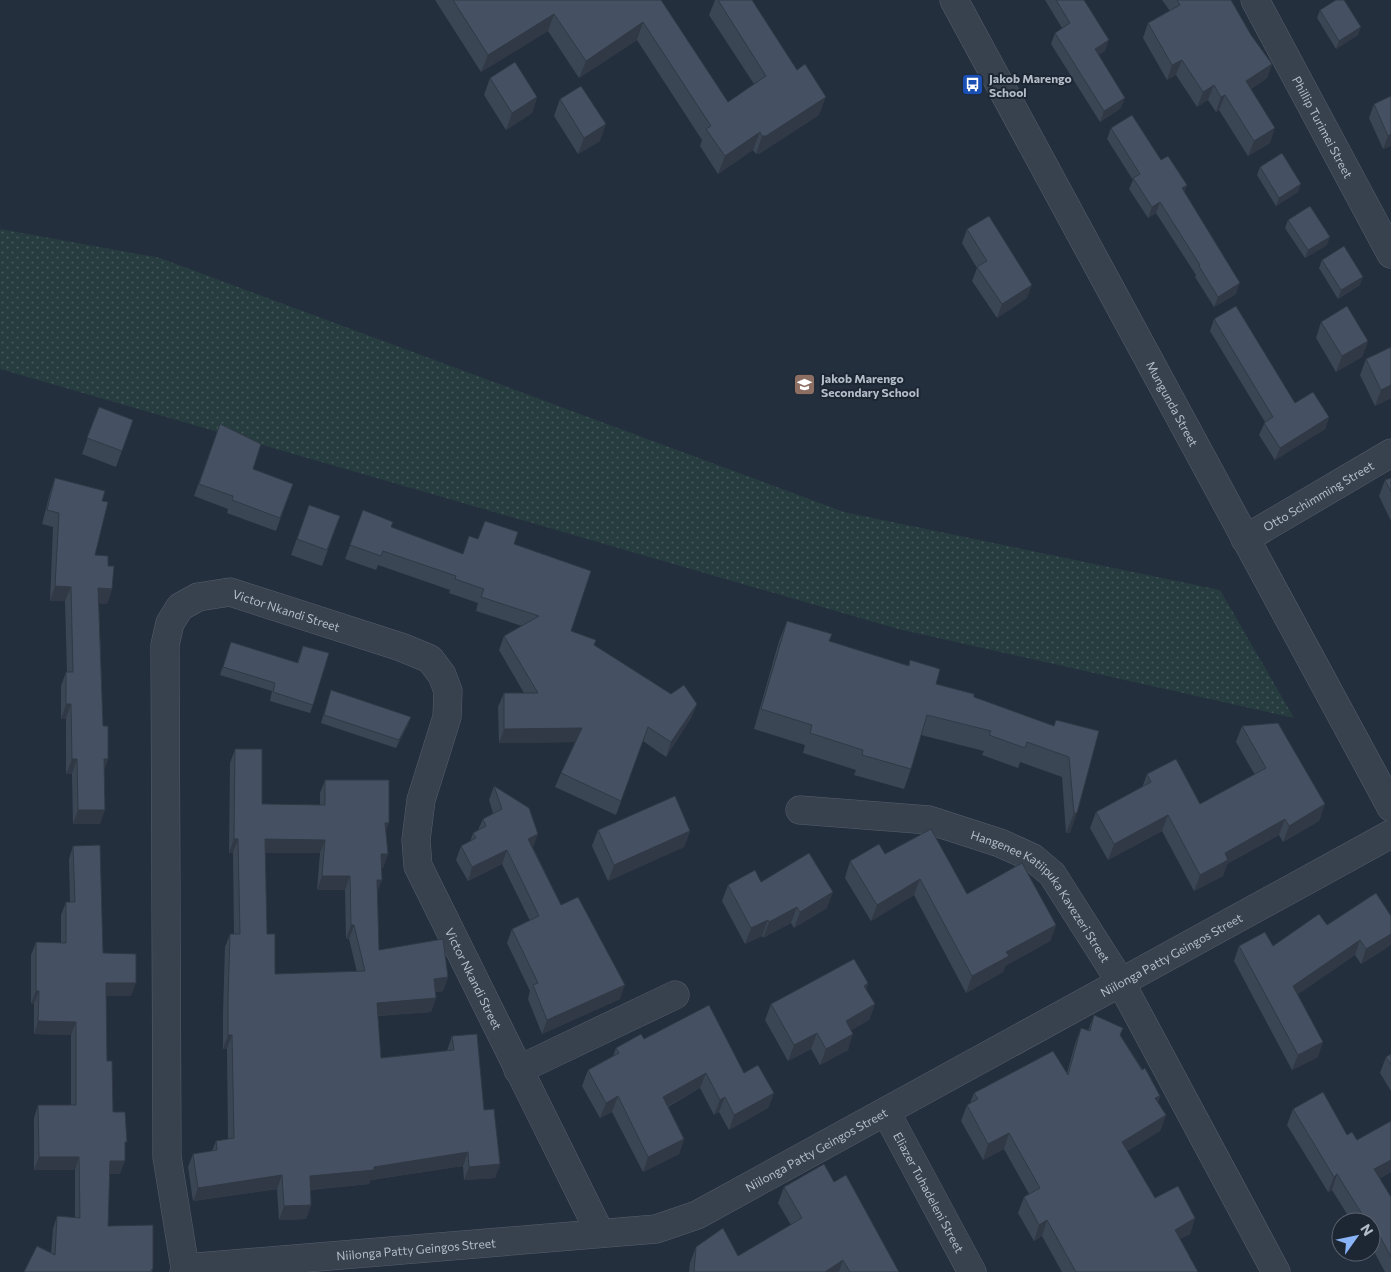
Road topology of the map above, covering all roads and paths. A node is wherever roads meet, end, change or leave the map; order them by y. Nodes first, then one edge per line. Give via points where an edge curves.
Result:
1 (954, 0) edge
2 (1255, 0) edge
3 (1391, 254) edge
4 (1391, 453) edge
5 (1245, 539) junction
6 (1391, 807) edge
7 (800, 810) dead end
8 (1391, 834) edge
9 (1120, 981) junction
10 (676, 995) dead end
11 (518, 1070) junction
12 (886, 1112) junction
13 (600, 1233) junction
14 (184, 1270) edge
15 (972, 1272) edge
16 (1276, 1272) edge

1 - 5 street, Mungunda Street
2 - 3 street, Phillip Turimei Street
4 - 5 street, Otto Schimming Street
5 - 6 street, Mungunda Street
7 - 9 street, Hangenee Katiipuka Kavezeri Street via 929,820 1000,843 1033,858 1052,874
8 - 9 street, Niilonga Patty Geingos Street
9 - 12 street, Niilonga Patty Geingos Street
9 - 16 street, Hangenee Katiipuka Kavezeri Street
10 - 11 street
11 - 13 street, Victor Nkandi Street
11 - 14 street, Victor Nkandi Street via 418,866 416,840 421,800 447,717 448,692 442,675 430,659 402,646 230,592 198,597 180,607 170,623 164,645 167,1157
12 - 13 street, Niilonga Patty Geingos Street via 697,1215 656,1229
12 - 15 street, Eliazer Tuhadeleni Street
13 - 14 street, Niilonga Patty Geingos Street

